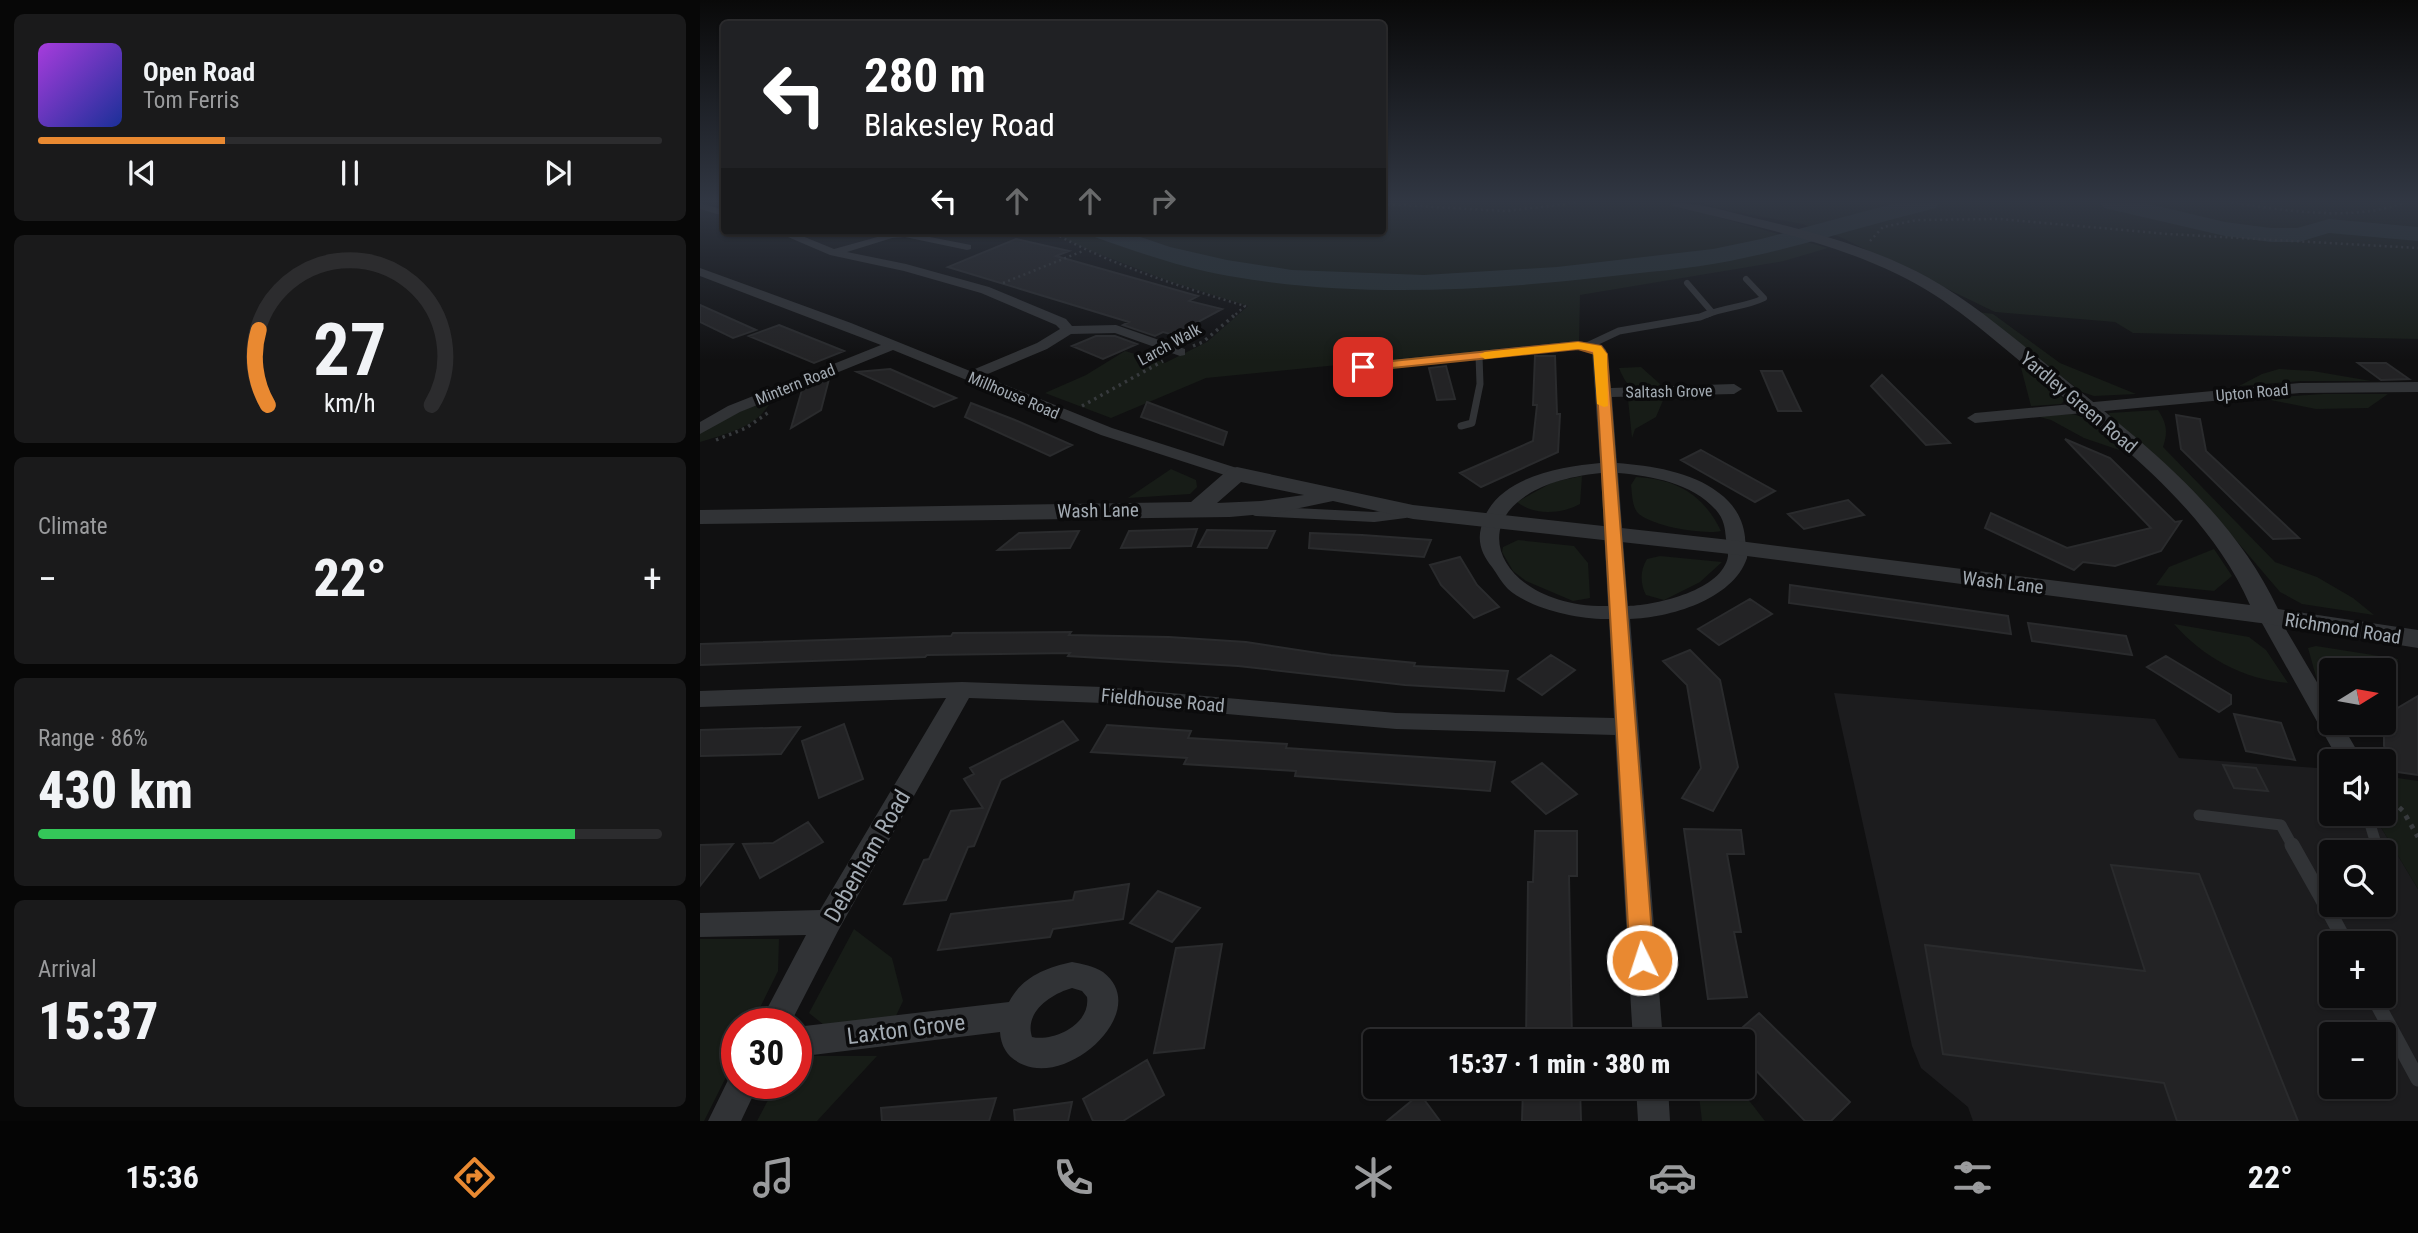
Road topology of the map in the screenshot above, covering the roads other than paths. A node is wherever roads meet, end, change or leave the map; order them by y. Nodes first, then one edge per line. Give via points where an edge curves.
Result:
1 (845, 255) edge
2 (1863, 255) edge
3 (700, 272) edge
4 (1746, 279) dead end
5 (1687, 283) dead end
6 (1712, 312) junction
7 (1068, 330) junction
8 (893, 345) junction
9 (1587, 346) junction
10 (1180, 352) road end
11 (1479, 356) junction
12 (1340, 369) dead end
13 (970, 376) junction
14 (2418, 387) edge
15 (1734, 390) dead end
16 (1603, 393) junction
17 (2087, 407) junction
18 (1975, 418) dead end
19 (1461, 426) dead end
20 (700, 429) edge
21 (1608, 467) junction
22 (1237, 474) junction
23 (1335, 495) junction
24 (1197, 509) junction
25 (1254, 511) junction
26 (1413, 512) junction
27 (700, 517) edge
28 (1493, 519) junction
29 (1612, 532) junction
30 (1739, 548) junction
31 (1619, 616) junction
32 (2267, 616) junction
33 (2418, 639) edge
34 (962, 690) junction
35 (700, 699) edge
36 (1625, 727) junction
37 (2344, 749) edge
38 (2199, 815) dead end
39 (2319, 884) edge
40 (828, 922) junction
41 (700, 925) edge
42 (782, 1008) edge
43 (2380, 1008) edge
44 (1016, 1016) dead end
45 (1647, 1029) edge
46 (812, 1040) edge
47 (2418, 1079) edge
48 (735, 1099) edge
49 (1653, 1099) edge
50 (724, 1121) edge
51 (1654, 1121) edge

1 - 7 street via 985,290 1061,322
2 - 17 street, Yardley Green Road via 1941,290
3 - 8 street, Millhouse Road
4 - 6 lane via 1764,298
5 - 6 lane
6 - 9 lane via 1619,331
7 - 10 street via 1116,329
7 - 13 street
8 - 13 street, Millhouse Road
8 - 20 street, Mintern Road via 734,409
9 - 11 street
9 - 16 street via 1601,354
11 - 12 street
11 - 19 lane via 1480,384 1472,423
13 - 22 street, Millhouse Road via 1174,457
14 - 17 street, Upton Road via 2300,388
15 - 16 street, Saltash Grove
16 - 21 street
17 - 18 street, Upton Road
17 - 32 street, Yardley Green Road via 2170,479 2216,530 2259,589
21 - 28 street via 1534,482 1502,505
21 - 29 street
21 - 30 street via 1670,477 1707,494 1732,519
22 - 23 street, Millhouse Road
22 - 24 street
23 - 25 street, Wash Lane
23 - 26 street, Wash Lane
24 - 25 street, Wash Lane
24 - 27 street, Wash Lane
25 - 26 lane via 1374,517
26 - 28 street, Wash Lane
28 - 29 street, Wash Lane
28 - 31 street via 1489,547 1505,575 1520,587 1562,607
29 - 30 street, Wash Lane
29 - 31 street
30 - 31 street via 1726,577 1711,590 1668,608
30 - 32 street, Wash Lane
31 - 36 street
32 - 33 street, Richmond Road
32 - 37 street, Yardley Green Road
34 - 35 street, Fieldhouse Road
34 - 36 street, Fieldhouse Road via 1103,695 1396,721
34 - 40 street, Debenham Road
36 - 45 street
38 - 39 lane via 2281,825
40 - 41 street
40 - 42 street, Debenham Road
43 - 47 lane
44 - 46 street, Laxton Grove
48 - 50 street
49 - 51 street

